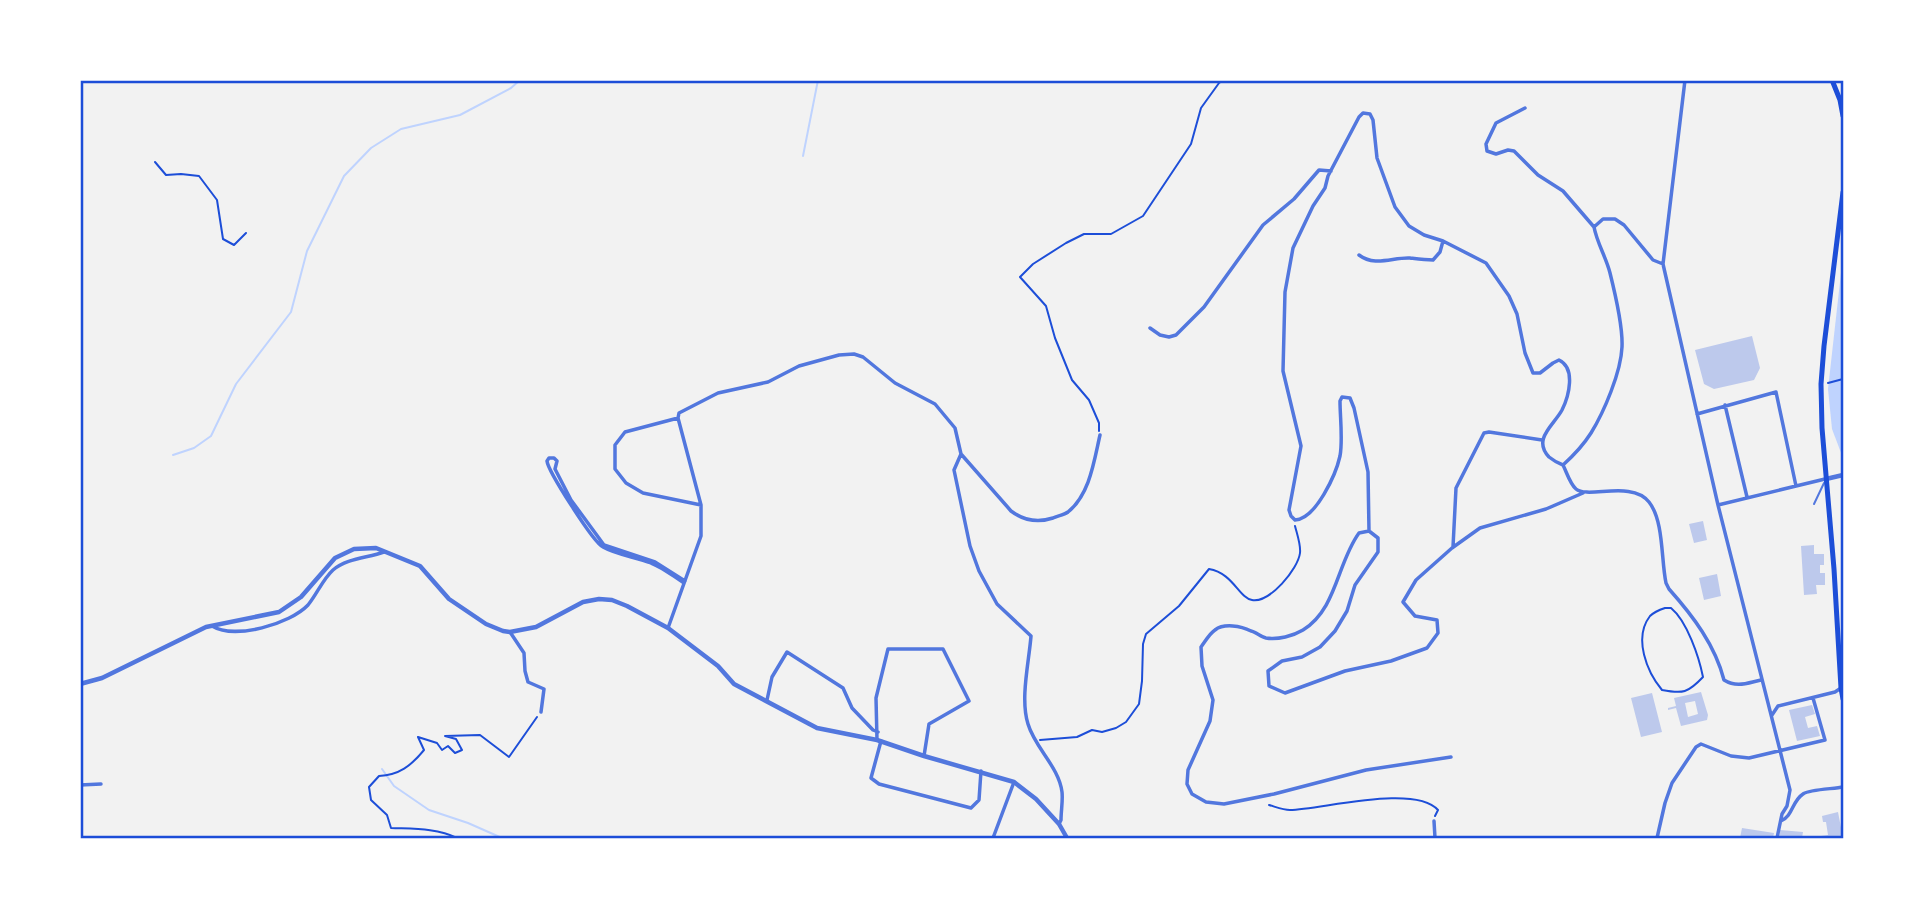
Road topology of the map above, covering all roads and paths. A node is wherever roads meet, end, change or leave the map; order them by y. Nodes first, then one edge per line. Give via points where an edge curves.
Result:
1 (1224, 80) edge
2 (1685, 80) edge
3 (1832, 80) edge
4 (1525, 108) dead end
5 (1843, 116) edge
6 (155, 162) dead end
7 (1331, 171) junction
8 (1843, 192) edge
9 (1594, 227) junction
10 (246, 233) dead end
11 (1443, 242) junction
12 (1359, 255) dead end
13 (1663, 264) junction
14 (1150, 328) dead end
15 (1843, 379) edge
16 (1828, 383) dead end
17 (1725, 405) junction
18 (1697, 414) junction
19 (678, 418) junction
20 (1100, 435) joint
21 (1543, 440) junction
22 (961, 454) junction
23 (1563, 465) junction
24 (1841, 475) edge
25 (1825, 479) junction
26 (1796, 486) junction
27 (1583, 493) junction
28 (1747, 497) junction
29 (1814, 504) dead end
30 (701, 505) junction
31 (1718, 505) junction
32 (1295, 520) junction
33 (1369, 531) junction
34 (1453, 547) junction
35 (386, 552) junction
36 (684, 582) junction
37 (212, 626) junction
38 (668, 628) junction
39 (510, 632) junction
40 (1842, 671) edge
41 (1761, 680) junction
42 (80, 684) edge
43 (1841, 688) junction
44 (1683, 692) joint
45 (1813, 698) junction
46 (1843, 699) edge
47 (767, 700) junction
48 (541, 712) joint
49 (1772, 715) junction
50 (878, 732) junction
51 (879, 741) junction
52 (1035, 741) junction
53 (1780, 751) junction
54 (924, 756) junction
55 (1451, 757) dead end
56 (981, 771) junction
57 (1014, 782) junction
58 (101, 784) dead end
59 (80, 785) edge
60 (1843, 787) edge
61 (1269, 806) dead end
62 (1434, 821) joint
63 (1781, 821) junction
64 (1059, 824) junction
65 (457, 838) edge
66 (993, 838) edge
67 (1067, 838) edge
68 (1435, 838) edge
69 (1657, 838) edge
70 (1777, 838) edge

1 - 20 path via 1201,108 1191,144 1143,216 1111,234 1084,234 1032,264 1020,277 1046,306 1072,380 1089,400
2 - 13 street
3 - 5 main road
4 - 9 street via 1496,123 1487,151 1514,151 1563,191
6 - 10 path via 166,175 199,176 217,200 223,239 234,245
7 - 11 street via 1359,117 1367,112 1395,207 1409,226
7 - 14 street via 1319,170 1263,225 1204,307 1176,335 1160,335
7 - 32 street via 1293,248 1285,292 1283,370 1301,446 1289,510
8 - 25 main road via 1822,372
9 - 13 street via 1603,219 1615,219 1653,260
9 - 23 street via 1609,269 1622,348 1604,407 1590,434
11 - 12 street via 1433,260 1380,262
11 - 21 street via 1486,262 1498,279 1517,314 1533,373 1559,360 1565,363 1569,380 1563,410
13 - 18 street
15 - 16 path
17 - 18 street
17 - 26 street via 1776,392
17 - 28 street
18 - 31 street
19 - 22 street via 679,413 718,393 768,382 799,366 851,354 863,357 895,383 935,404 955,428
19 - 30 street
19 - 30 street via 625,432 615,445 615,469 643,493
20 - 22 street via 1080,497 1067,513 1045,521 1021,518 1011,511
21 - 23 street via 1546,453
21 - 34 street via 1484,433 1455,488
22 - 52 street via 954,470 979,571 998,604 1031,636 1025,702
23 - 27 street via 1573,488
24 - 25 street
25 - 26 street
25 - 29 lane
25 - 40 main road
26 - 28 street
27 - 34 street via 1480,528
27 - 41 street via 1618,490 1648,501 1656,515 1669,589 1699,626 1724,680 1739,685
28 - 31 street
30 - 36 street via 701,536
31 - 41 street
32 - 33 street via 1317,507 1329,484 1340,456 1340,401 1347,397 1354,408 1368,472
32 - 52 path via 1301,550 1298,563 1264,599 1245,597 1227,577 1209,569 1180,606 1146,634 1139,704 1126,722 1102,732
33 - 34 street via 1378,538 1378,552 1355,585 1335,631 1320,648 1268,671 1269,686 1285,693 1427,648 1438,632 1437,620 1415,616 1403,601 1416,580
33 - 55 street via 1359,533 1352,542 1320,616 1302,631 1265,638 1226,626 1216,629 1201,647 1213,700 1187,784 1192,794 1206,802 1224,804 1366,769
35 - 37 street via 354,549 335,558 301,597 279,612
35 - 37 street via 335,568 308,604 277,624 238,632
35 - 39 street via 420,566 449,599 486,624
36 - 36 street via 656,562 604,545 571,500 555,469 557,461 549,458 548,467 601,547 654,564
36 - 38 street
37 - 42 street
38 - 39 street via 627,606 599,600 583,602 536,627
38 - 47 street via 734,684
39 - 48 street via 524,653 528,682 544,689
40 - 43 main road
41 - 49 street
43 - 45 street
43 - 46 main road
44 - 44 path via 1662,690 1642,649 1643,629 1652,614 1665,608 1678,614 1701,665 1703,677
45 - 49 street via 1778,706
45 - 53 street via 1825,740
47 - 50 street via 772,677 786,652 843,688 852,708
47 - 51 street via 817,728
48 - 65 path via 509,757 480,735 444,736 456,739 462,750 455,753 448,746 442,750 437,743 418,737 424,750 414,762 393,775 379,776 369,787 371,800 387,815 391,828 421,829
49 - 53 street
50 - 51 street
50 - 54 street via 876,698 888,649 943,649 969,701 929,724
51 - 54 street
51 - 56 street via 871,778 879,784 971,808 979,800
52 - 64 street via 1058,777 1062,793
53 - 63 street via 1790,790
53 - 69 street via 1749,758 1701,744 1696,747 1672,783
54 - 56 street
56 - 57 street
57 - 64 street
57 - 66 street
58 - 59 street
60 - 63 street via 1804,792
61 - 62 path via 1286,810 1413,799 1434,805 1438,810
62 - 68 street
63 - 70 street
64 - 67 street

